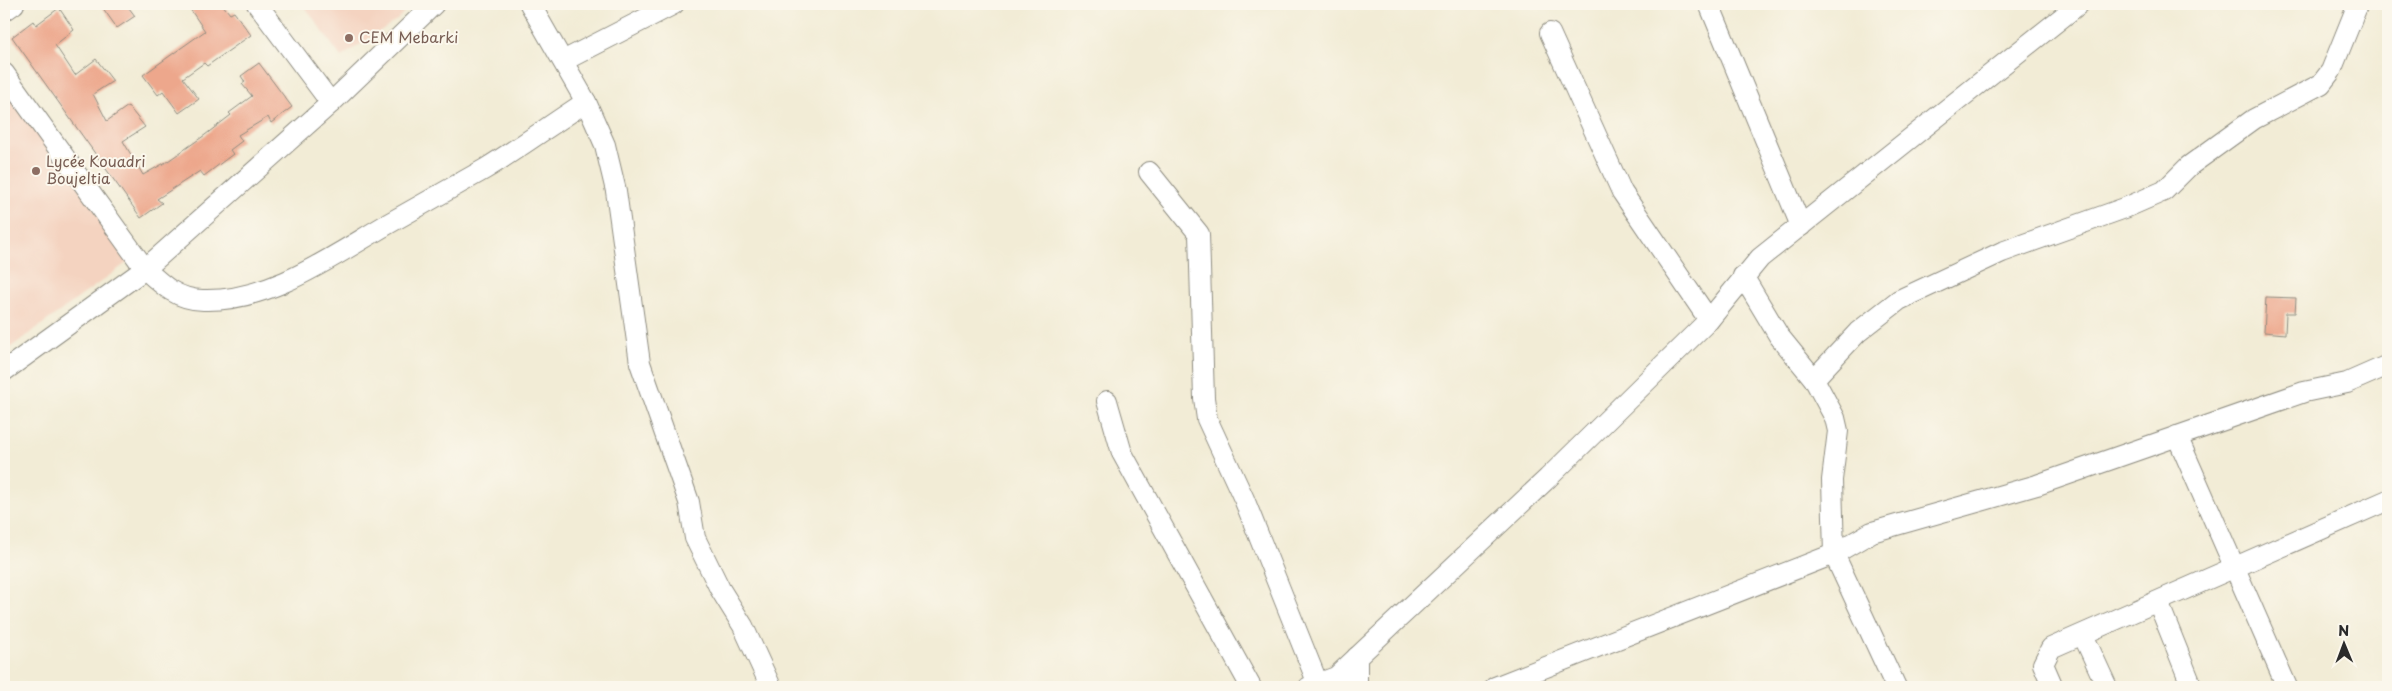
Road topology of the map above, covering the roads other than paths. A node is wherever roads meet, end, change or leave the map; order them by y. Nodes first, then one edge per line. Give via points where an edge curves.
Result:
1 (14, 4) edge
2 (257, 4) edge
3 (434, 4) edge
4 (530, 4) edge
5 (674, 4) edge
6 (1709, 4) edge
7 (2078, 4) edge
8 (2358, 4) edge
9 (4, 11) edge
10 (1550, 32) dead end
11 (563, 61) junction
12 (4, 73) edge
13 (586, 102) junction
14 (331, 103) junction
15 (1149, 172) dead end
16 (1801, 226) junction
17 (145, 268) junction
18 (1744, 276) junction
19 (1709, 320) junction
20 (2388, 365) edge
21 (4, 372) edge
22 (1814, 379) junction
23 (1107, 401) dead end
24 (2178, 436) junction
25 (2388, 500) edge
26 (1834, 554) junction
27 (2234, 569) junction
28 (2158, 602) junction
29 (2083, 634) junction
30 (1357, 657) junction
31 (1321, 683) edge
32 (771, 687) edge
33 (1251, 687) edge
34 (1356, 687) edge
35 (1495, 687) edge
36 (1896, 687) edge
37 (2053, 687) edge
38 (2106, 687) edge
39 (2192, 687) edge
40 (2287, 687) edge

1 - 9 street
2 - 14 street
3 - 14 street
4 - 11 street
5 - 11 street
6 - 16 street
7 - 16 street
8 - 22 street via 2331,71 2321,84 2254,119 2189,166 2164,191 2002,252 1899,300 1858,332
10 - 19 street via 1622,192
11 - 13 street
12 - 17 street
13 - 17 street via 485,168 310,270 248,295 225,300 182,296 164,288
13 - 32 street via 605,146 616,191 640,362 688,502 695,538 743,626
14 - 17 street
15 - 31 street via 1199,234 1207,419
16 - 18 street via 1760,258
17 - 21 street
18 - 19 street
18 - 22 street via 1778,336
19 - 30 street via 1548,478
20 - 24 street via 2347,383 2304,392
22 - 26 street via 1835,418 1838,431 1832,480
23 - 33 street via 1122,453
24 - 26 street via 2037,485 1872,532
24 - 27 street
25 - 27 street
26 - 35 street
26 - 36 street
27 - 28 street
27 - 40 street
28 - 29 street
28 - 39 street
29 - 37 street via 2051,648 2042,664
29 - 38 street
30 - 31 street
30 - 34 street
31 - 34 street

